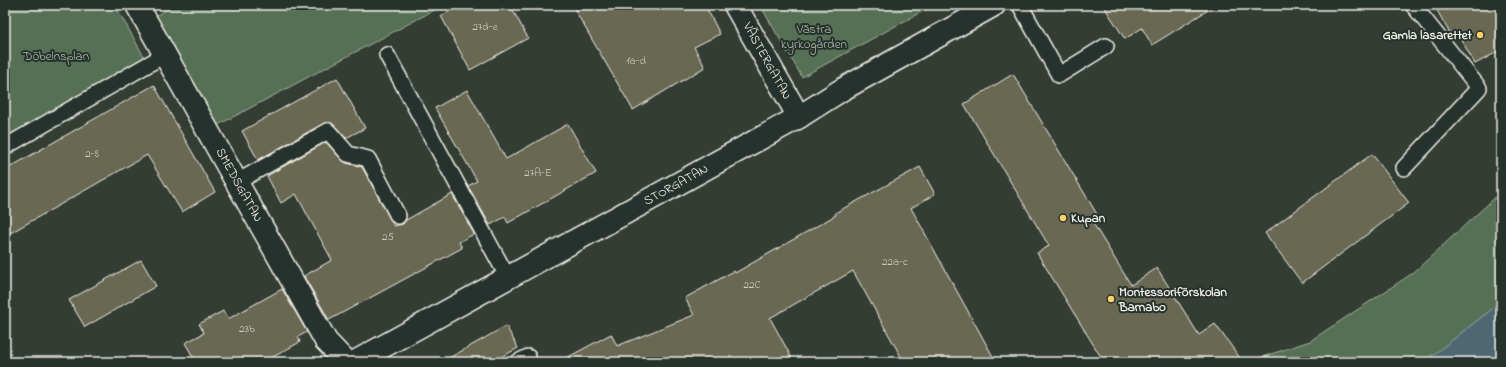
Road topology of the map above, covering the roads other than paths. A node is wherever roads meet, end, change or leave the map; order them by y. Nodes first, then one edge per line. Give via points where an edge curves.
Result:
1 (137, 5) edge
2 (735, 5) edge
3 (994, 5) edge
4 (1020, 5) edge
5 (1413, 5) edge
6 (1106, 46) dead end
7 (166, 54) junction
8 (386, 55) dead end
9 (799, 117) junction
10 (5, 147) edge
11 (1404, 168) dead end
12 (237, 182) junction
13 (398, 216) dead end
14 (508, 278) junction
15 (346, 362) edge
16 (355, 362) edge

1 - 7 street, SMEDSGATAN
2 - 9 street, VÄSTERGATAN
3 - 9 street, STORGATAN via 843,89
4 - 6 lane via 1058,75
5 - 11 lane via 1479,88
7 - 10 lane
7 - 12 street, SMEDSGATAN
8 - 14 lane
9 - 14 street, STORGATAN
12 - 13 lane via 328,131 348,154 368,159
12 - 15 street, SMEDSGATAN via 326,341
14 - 16 street, STORGATAN

